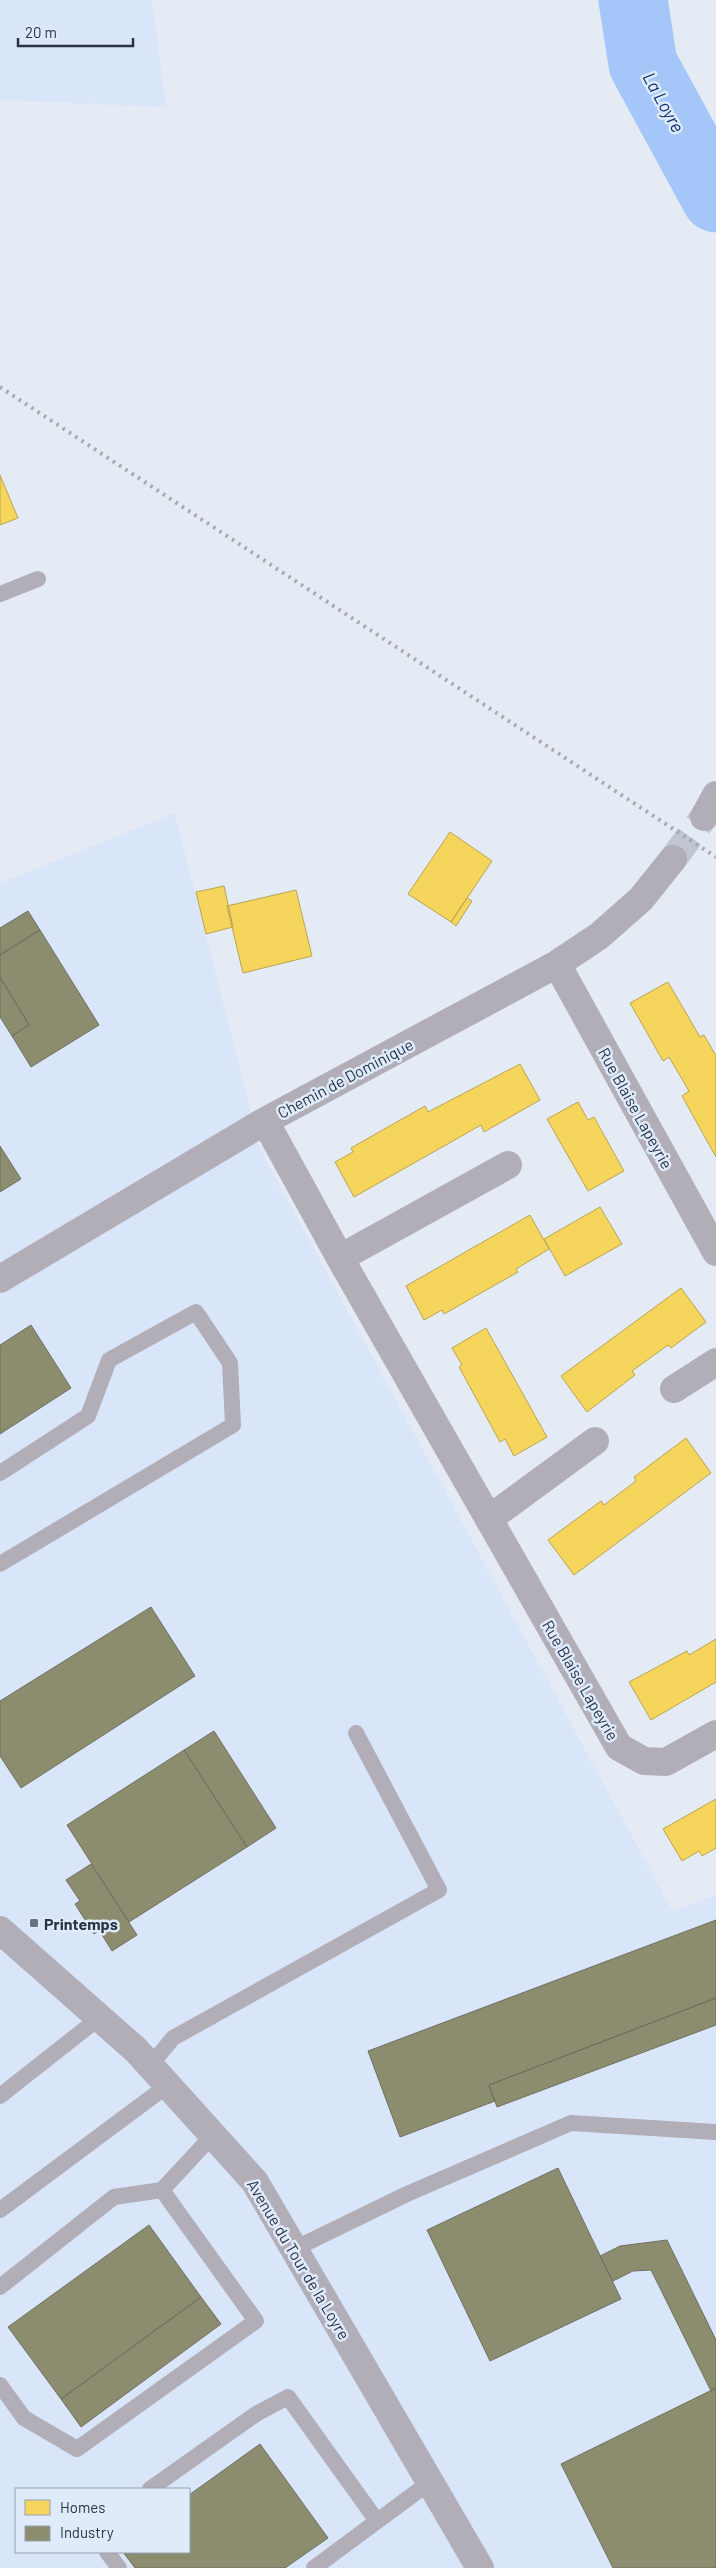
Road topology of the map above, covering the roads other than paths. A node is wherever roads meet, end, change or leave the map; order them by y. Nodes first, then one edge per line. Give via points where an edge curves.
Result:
1 (38, 579) dead end
2 (0, 594) edge
3 (673, 859) tunnel mouth
4 (557, 964) junction
5 (265, 1120) junction
6 (508, 1165) dead end
7 (716, 1252) edge
8 (340, 1258) junction
9 (0, 1279) edge
10 (716, 1362) edge
11 (674, 1389) dead end
12 (595, 1441) dead end
13 (0, 1473) edge
14 (490, 1518) junction
15 (0, 1564) edge
16 (356, 1733) dead end
17 (716, 1734) edge
18 (0, 1930) edge
19 (99, 2018) junction
20 (159, 2076) junction
21 (0, 2096) edge
22 (716, 2132) edge
23 (213, 2135) junction
24 (162, 2190) junction
25 (0, 2210) edge
26 (294, 2248) junction
27 (0, 2287) edge
28 (0, 2384) edge
29 (430, 2482) junction
30 (151, 2488) edge
31 (377, 2521) junction
32 (108, 2553) edge
33 (118, 2568) edge
34 (314, 2568) edge
35 (480, 2568) edge

1 - 2 lane
3 - 4 street, Chemin de Dominique via 641,899 599,936
4 - 5 street, Chemin de Dominique
4 - 7 street, Rue Blaise Lapeyrie
5 - 8 street, Rue Blaise Lapeyrie
5 - 9 street, Chemin de Dominique
6 - 8 street
8 - 14 street, Rue Blaise Lapeyrie
10 - 11 street
12 - 14 street
13 - 15 lane via 88,1416 109,1360 196,1312 230,1363 233,1425
14 - 17 street, Rue Blaise Lapeyrie via 619,1747 644,1761 666,1762
16 - 20 lane via 439,1890 173,2038
18 - 19 street, Avenue du Tour de la Loyre
19 - 20 street, Avenue du Tour de la Loyre
19 - 21 lane
20 - 23 street, Avenue du Tour de la Loyre
20 - 25 lane
22 - 26 lane via 571,2123 407,2194
23 - 24 lane
23 - 26 street, Avenue du Tour de la Loyre via 255,2182
24 - 27 lane via 114,2197
24 - 28 lane via 256,2321 76,2449 24,2418
26 - 29 street, Avenue du Tour de la Loyre
29 - 31 lane
29 - 35 street, Avenue du Tour de la Loyre
30 - 31 lane via 256,2414 288,2397
31 - 34 lane
32 - 33 lane

